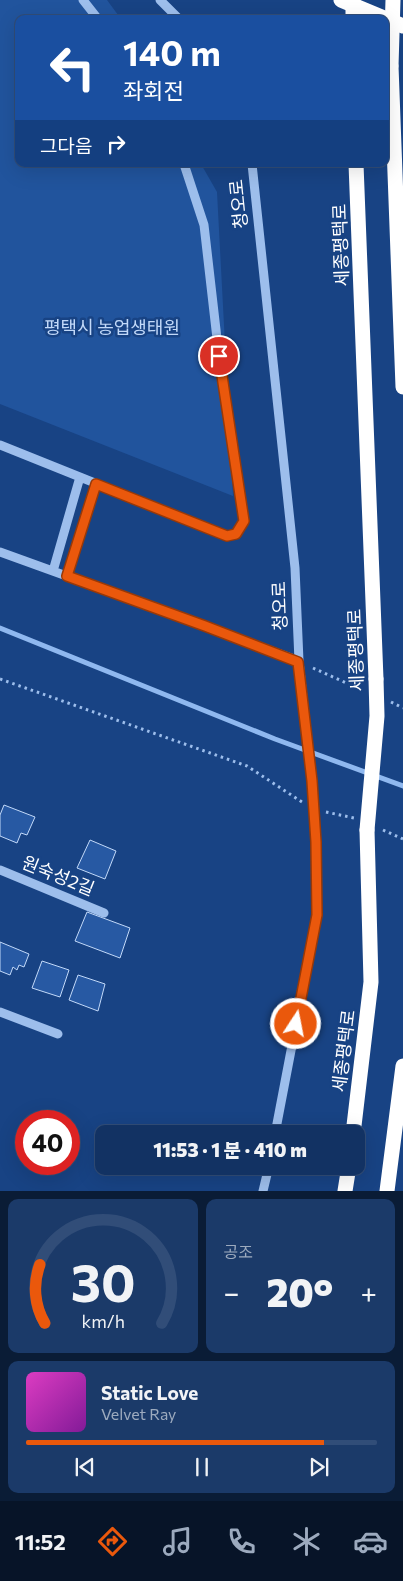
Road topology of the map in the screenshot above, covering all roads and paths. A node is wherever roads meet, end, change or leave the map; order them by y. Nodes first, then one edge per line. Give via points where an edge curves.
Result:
1 (83, 0) edge
2 (160, 0) edge
3 (341, 0) edge
4 (353, 0) edge
5 (393, 0) edge
6 (95, 15) edge
7 (175, 15) edge
8 (353, 15) edge
9 (377, 15) edge
10 (389, 20) edge
11 (403, 26) edge
12 (185, 167) edge
13 (252, 167) edge
14 (356, 167) edge
15 (403, 387) edge
16 (0, 445) edge
17 (80, 477) junction
18 (96, 484) junction
19 (0, 552) edge
20 (53, 571) junction
21 (67, 576) junction
22 (298, 662) junction
23 (0, 679) edge
24 (363, 690) dead end
25 (387, 701) dead end
26 (403, 708) edge
27 (313, 809) junction
28 (0, 870) edge
29 (104, 912) dead end
30 (0, 1012) edge
31 (58, 1034) dead end
32 (403, 1066) edge
33 (277, 1125) edge
34 (354, 1125) edge
35 (267, 1175) edge
36 (348, 1175) edge
37 (264, 1191) edge
38 (345, 1191) edge
39 (387, 1191) edge

1 - 6 street
2 - 7 street
3 - 9 highway
4 - 8 highway, bridge
5 - 15 highway, bridge via 391,66
10 - 11 highway
12 - 18 street via 204,225 219,356 244,521 236,534 227,536
13 - 22 street, 청오로 via 294,568
14 - 34 highway, 세종평택로, bridge via 378,716 367,830 371,982
16 - 17 street
17 - 18 street
17 - 20 street
18 - 21 street
19 - 20 street
20 - 21 street
21 - 22 street
22 - 24 path
22 - 27 street, 청오로
23 - 27 path via 247,766
25 - 26 path
27 - 33 street, 청오로 via 317,915
28 - 29 street, 원숙성2길
30 - 31 street
32 - 39 highway
35 - 37 street
36 - 38 highway

